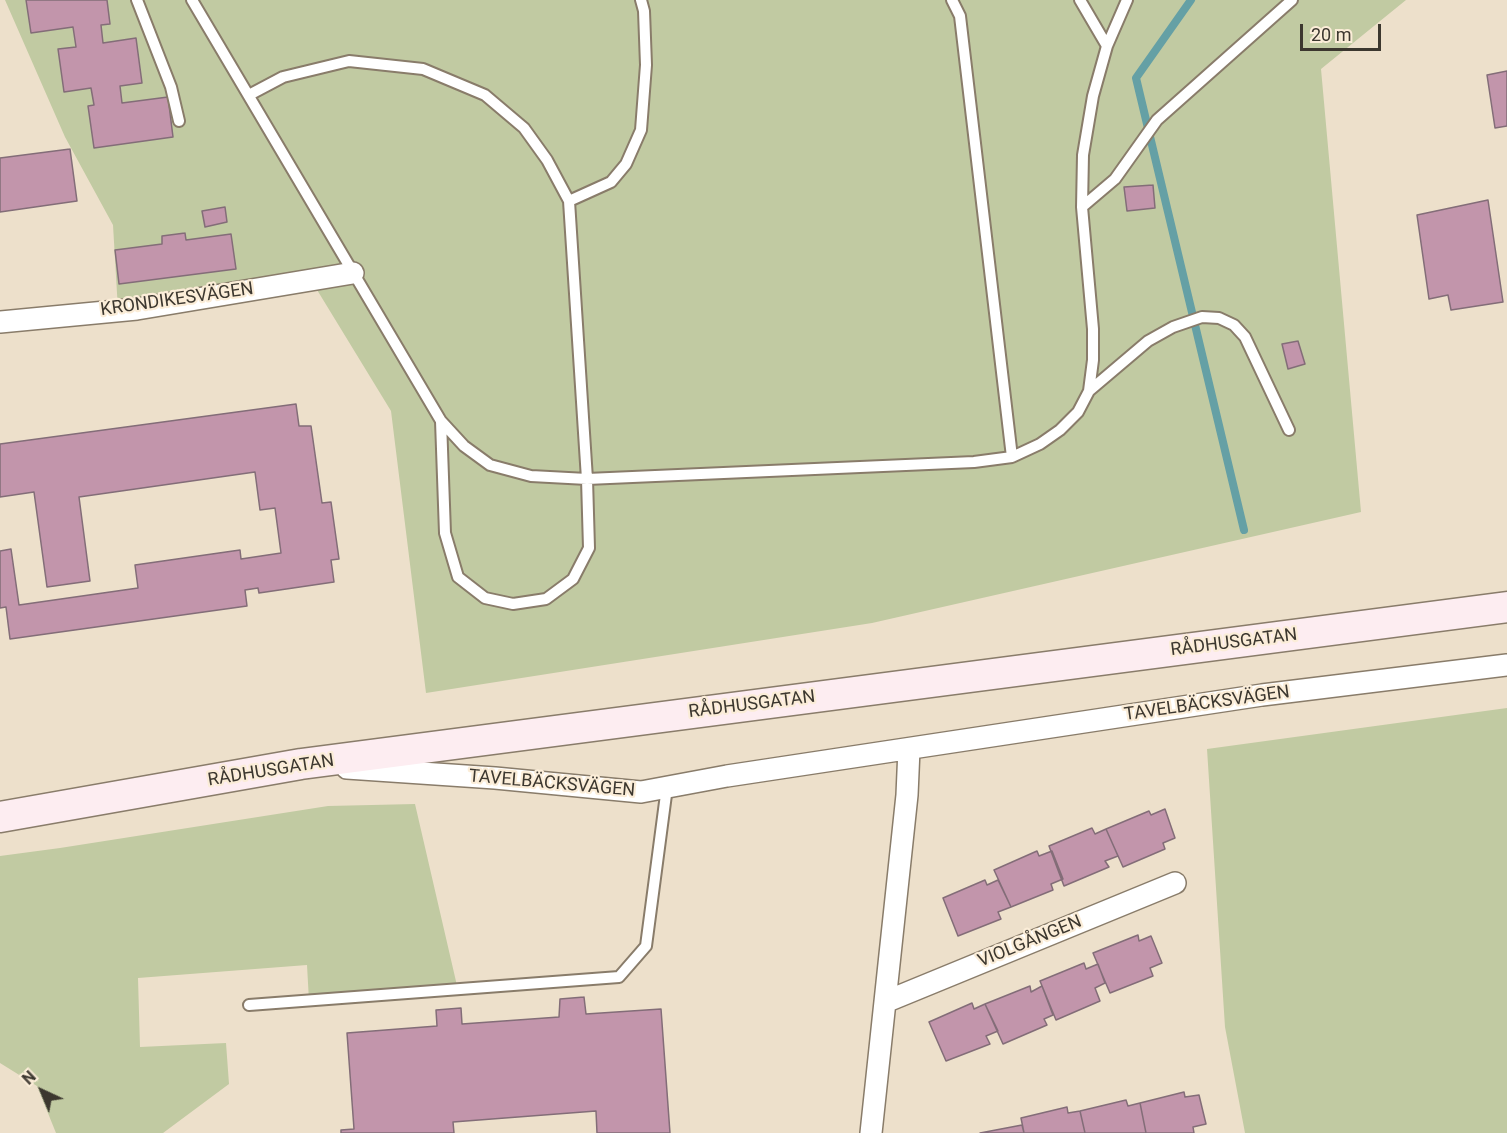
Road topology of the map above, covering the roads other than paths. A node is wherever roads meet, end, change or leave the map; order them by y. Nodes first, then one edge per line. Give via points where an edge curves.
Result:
1 (137, 0) edge
2 (192, 0) edge
3 (641, 0) edge
4 (951, 0) edge
5 (1080, 0) edge
6 (1127, 0) edge
7 (1292, 0) edge
8 (1107, 46) junction
9 (249, 95) junction
10 (179, 121) dead end
11 (568, 201) junction
12 (1082, 207) junction
13 (352, 273) junction
14 (0, 322) edge
15 (1089, 391) junction
16 (441, 421) junction
17 (1289, 430) dead end
18 (1012, 457) junction
19 (587, 479) junction
20 (1507, 607) edge
21 (1507, 665) edge
22 (909, 749) junction
23 (301, 764) junction
24 (667, 787) junction
25 (0, 818) edge
26 (1175, 883) dead end
27 (885, 1002) junction
28 (249, 1005) dead end
29 (872, 1133) edge

1 - 10 lane via 171,87
2 - 9 lane
3 - 11 lane via 646,65 641,130 626,164 611,183
4 - 18 lane via 960,16
5 - 8 lane
6 - 8 lane
7 - 12 lane via 1157,120 1115,179
8 - 12 lane via 1083,155
9 - 11 lane via 283,77 349,61 423,69 486,95 524,128 547,160
9 - 13 lane
11 - 19 lane
12 - 15 lane via 1093,329
13 - 14 street, KRONDIKESVÄGEN via 137,309
13 - 16 lane
15 - 17 lane via 1148,341 1202,317 1219,318 1234,325 1245,337
15 - 18 lane via 1078,412 1060,430
16 - 19 lane via 464,446 490,465 531,476
16 - 19 lane via 445,532 458,577 485,598 513,604 546,599 573,579 589,549
18 - 19 lane via 974,462
20 - 23 main road, RÅDHUSGATAN
21 - 22 street, TAVELBÄCKSVÄGEN via 1262,695
22 - 24 street, TAVELBÄCKSVÄGEN
22 - 27 street
23 - 24 street, TAVELBÄCKSVÄGEN via 642,792
23 - 25 main road, RÅDHUSGATAN
24 - 28 lane via 646,946 619,977
26 - 27 street, VIOLGÅNGEN
27 - 29 street

